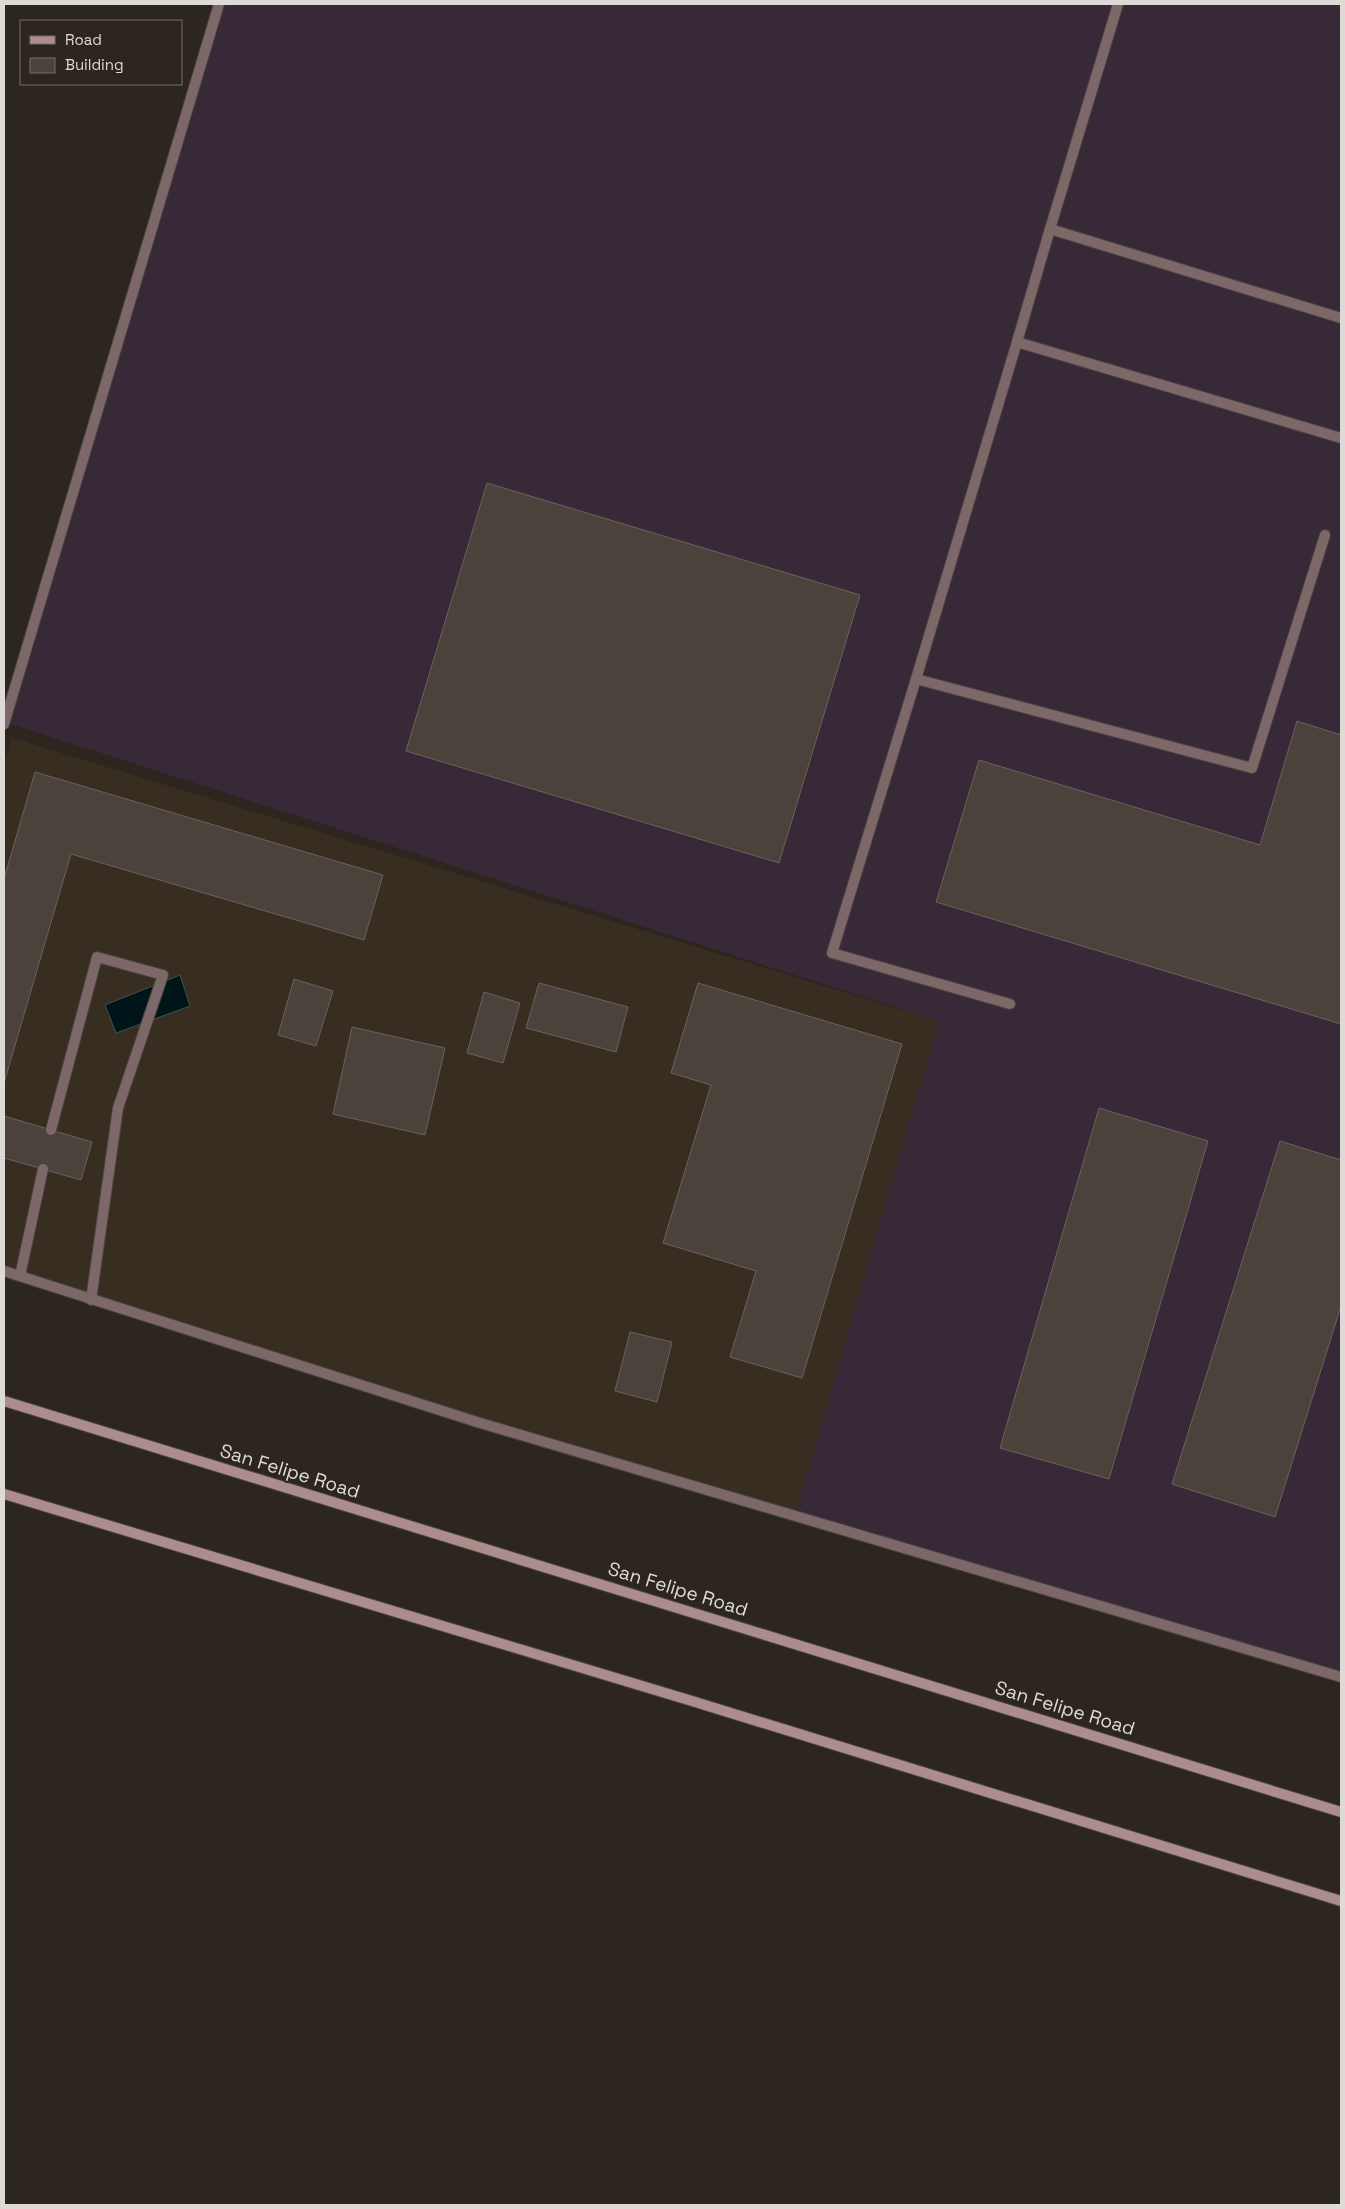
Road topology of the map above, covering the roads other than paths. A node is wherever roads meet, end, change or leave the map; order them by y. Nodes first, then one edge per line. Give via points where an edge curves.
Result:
1 (219, 4) edge
2 (1118, 4) edge
3 (1050, 229) junction
4 (1341, 318) edge
5 (1017, 342) junction
6 (1341, 438) edge
7 (1325, 535) dead end
8 (916, 679) junction
9 (4, 724) edge
10 (1010, 1004) dead end
11 (52, 1130) dead end
12 (43, 1169) dead end
13 (4, 1271) edge
14 (20, 1276) junction
15 (91, 1300) junction
16 (4, 1401) edge
17 (4, 1494) edge
18 (1341, 1677) edge
19 (1341, 1812) edge
20 (1341, 1901) edge

1 - 9 street
2 - 3 street
3 - 4 street
3 - 5 street
5 - 6 street
5 - 8 street
7 - 8 street via 1252,768
8 - 10 street via 832,953
11 - 15 street via 97,957 163,975 118,1108
12 - 14 street
13 - 14 street
14 - 15 street
15 - 18 street via 477,1422
16 - 19 main road, San Felipe Road
17 - 20 main road

